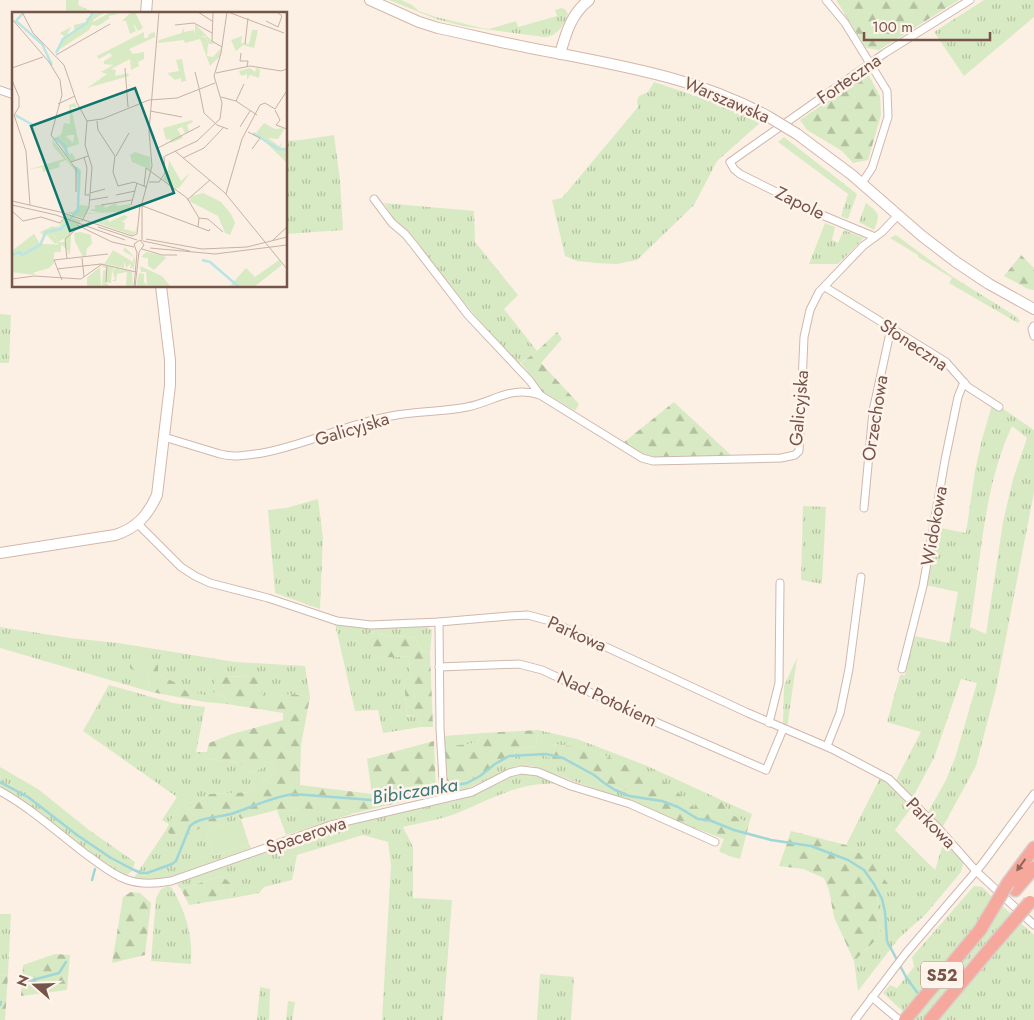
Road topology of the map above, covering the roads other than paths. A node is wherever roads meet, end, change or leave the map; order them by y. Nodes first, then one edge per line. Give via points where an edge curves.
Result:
1 (370, 0) edge
2 (589, 0) edge
3 (826, 0) edge
4 (970, 0) edge
5 (560, 54) junction
6 (871, 64) junction
7 (0, 90) edge
8 (12, 94) edge
9 (730, 162) joint
10 (862, 183) junction
11 (374, 199) dead end
12 (898, 215) junction
13 (875, 237) junction
14 (825, 287) junction
15 (161, 288) edge
16 (1034, 309) edge
17 (1034, 326) edge
18 (891, 328) junction
19 (1034, 336) edge
20 (964, 382) junction
21 (540, 395) junction
22 (999, 407) dead end
23 (164, 437) junction
24 (864, 508) dead end
25 (138, 524) junction
26 (0, 553) edge
27 (861, 578) dead end
28 (780, 583) dead end
29 (439, 622) junction
30 (440, 667) junction
31 (902, 669) dead end
32 (769, 723) junction
33 (783, 729) junction
34 (827, 746) junction
35 (0, 790) edge
36 (1034, 794) edge
37 (444, 796) junction
38 (715, 842) dead end
39 (1034, 848) edge
40 (1034, 868) edge
41 (976, 871) junction
42 (1011, 886) junction
43 (1033, 903) edge
44 (1034, 926) edge
45 (872, 997) junction
46 (854, 1020) edge
47 (898, 1020) edge
48 (905, 1020) edge
49 (930, 1020) edge

1 - 5 main road, Warszawska via 438,28
2 - 5 main road via 570,22
3 - 6 street
4 - 6 street, Forteczna
5 - 10 main road, Warszawska, bridge via 681,80 728,97 796,134
6 - 9 street, Forteczna
6 - 10 street via 887,91 888,117 872,168
7 - 8 street
9 - 13 street, Zapole via 740,174
10 - 12 main road, Warszawska
11 - 21 street, Galicyjska via 468,316
12 - 13 street, Galicyjska
12 - 16 main road, Warszawska via 965,269
13 - 14 street, Galicyjska
14 - 18 street, Słoneczna
14 - 21 street, Galicyjska via 810,310 804,337 799,451 795,455 653,461 642,458
15 - 23 main road via 170,368
17 - 19 street
18 - 20 street, Słoneczna via 946,362
18 - 24 street, Orzechowa via 873,411
20 - 22 street, Słoneczna
20 - 31 street, Widokowa via 945,460 924,586
21 - 23 street, Galicyjska via 518,391 467,407 390,416 298,445 245,456 220,454
23 - 25 main road via 157,495
25 - 26 main road via 116,536
25 - 29 street, Parkowa via 181,567 210,583 337,621 371,625
27 - 34 street via 849,669 840,713
28 - 32 street via 778,683
29 - 30 street
29 - 32 street, Parkowa via 528,615 550,621
30 - 33 street, Nad Potokiem via 520,664 542,670 766,770
30 - 37 street
32 - 33 street, Parkowa
33 - 34 street, Parkowa
34 - 41 street, Parkowa via 889,779
35 - 37 street, Spacerowa via 104,867 124,879 144,884 171,881 331,825
36 - 41 street
37 - 38 street, Spacerowa via 472,792 509,774 528,770 630,804
39 -> 42 highway
40 - 42 highway
41 - 44 street, Parkowa
41 - 45 street
42 - 48 highway, S52, bridge via 980,930
43 - 49 highway, S52, bridge
45 - 46 street
45 - 47 street

